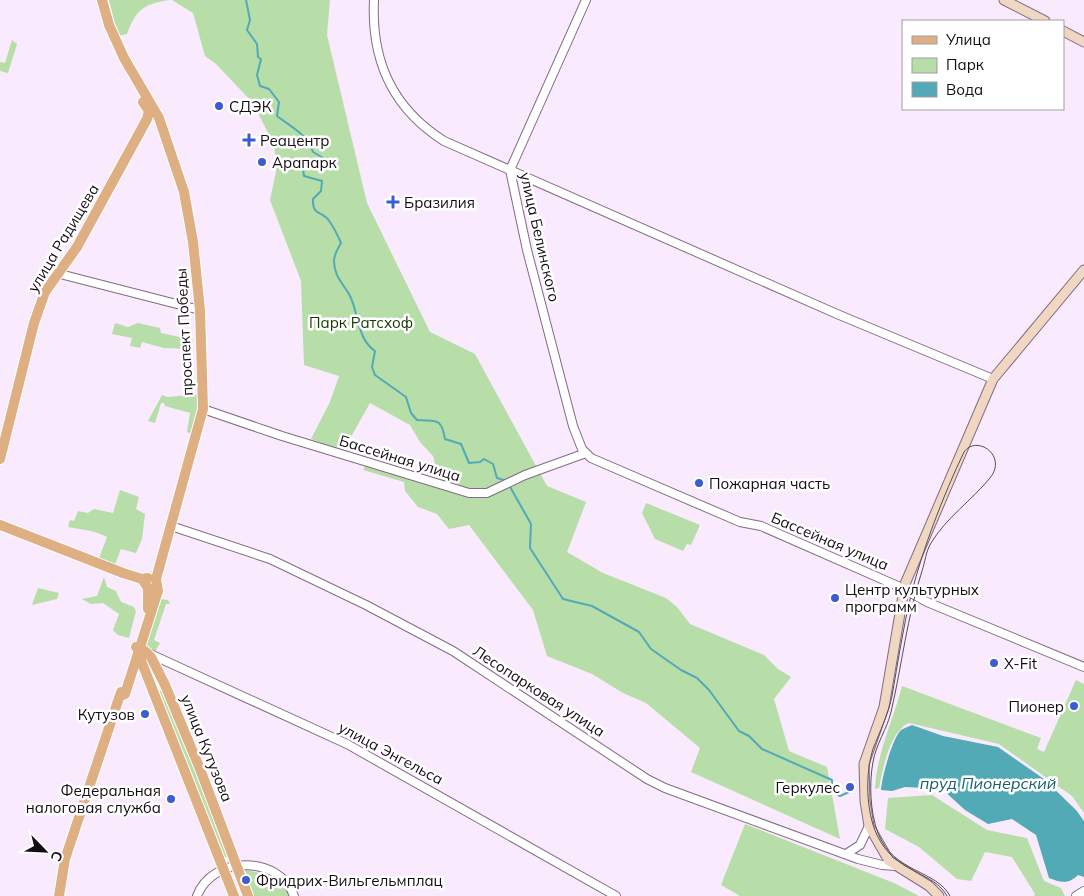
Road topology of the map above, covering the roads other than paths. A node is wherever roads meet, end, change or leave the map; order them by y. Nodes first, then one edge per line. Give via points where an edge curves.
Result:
1 (96, 0) edge
2 (102, 0) edge
3 (374, 0) edge
4 (586, 0) edge
5 (1004, 0) edge
6 (1043, 20) edge
7 (1064, 32) edge
8 (1084, 42) edge
9 (143, 126) junction
10 (163, 130) junction
11 (510, 170) junction
12 (1084, 270) edge
13 (60, 274) junction
14 (200, 310) junction
15 (993, 379) junction
16 (204, 409) junction
17 (589, 456) junction
18 (0, 459) edge
19 (0, 525) edge
20 (171, 526) junction
21 (160, 567) junction
22 (142, 579) junction
23 (904, 589) junction
24 (140, 650) junction
25 (1084, 667) edge
26 (869, 826) junction
27 (846, 854) junction
28 (238, 866) junction
29 (895, 866) junction
30 (224, 869) junction
31 (1084, 891) edge
32 (940, 895) edge
33 (59, 896) edge
34 (197, 896) edge
35 (234, 896) edge
36 (248, 896) edge
37 (294, 896) edge
38 (616, 896) edge
39 (1076, 896) edge

1 - 9 main road, улица Радищева via 110,43 147,108 149,114
2 - 10 main road, проспект Победы via 124,58
3 - 11 street via 373,16 383,71 410,116 444,140
4 - 11 street, улица Белинского
5 - 6 main road
7 - 8 main road
9 - 10 main road
9 - 13 main road, улица Радищева via 94,219
10 - 14 main road, проспект Победы via 190,218
11 - 15 street
11 - 17 street, улица Белинского via 527,250 573,426
12 - 15 main road
13 - 14 street
13 - 18 main road, улица Радищева via 45,292 34,323
14 - 16 main road, проспект Победы
15 - 23 main road via 910,568
16 - 17 street, Бассейная улица via 468,493 487,493 526,475
16 - 20 main road, проспект Победы
17 - 23 street, Бассейная улица
19 - 22 main road
20 - 21 main road, проспект Победы
20 - 27 street, Лесопарковая улица via 270,559 453,651 647,779 679,795
21 - 22 main road via 153,575
21 - 24 main road, проспект Победы via 156,579 158,591
22 - 24 main road, проспект Победы via 148,585 149,598
23 - 25 street, Бассейная улица via 927,602
23 - 26 main road via 884,707 864,764 864,801
24 - 28 main road, улица Кутузова via 151,657 165,685
24 - 30 main road, улица Кутузова
24 - 33 main road, проспект Победы via 126,694 120,696 65,859
24 - 38 street, улица Энгельса via 347,744
26 - 27 street via 860,845
26 - 29 main road via 886,857
27 - 29 street, Лесопарковая улица
28 - 30 street
28 - 36 main road, улица Кутузова
28 - 37 street via 257,866 272,872
29 - 32 main road
30 - 34 street via 214,875
30 - 35 main road, улица Кутузова
31 - 39 street

